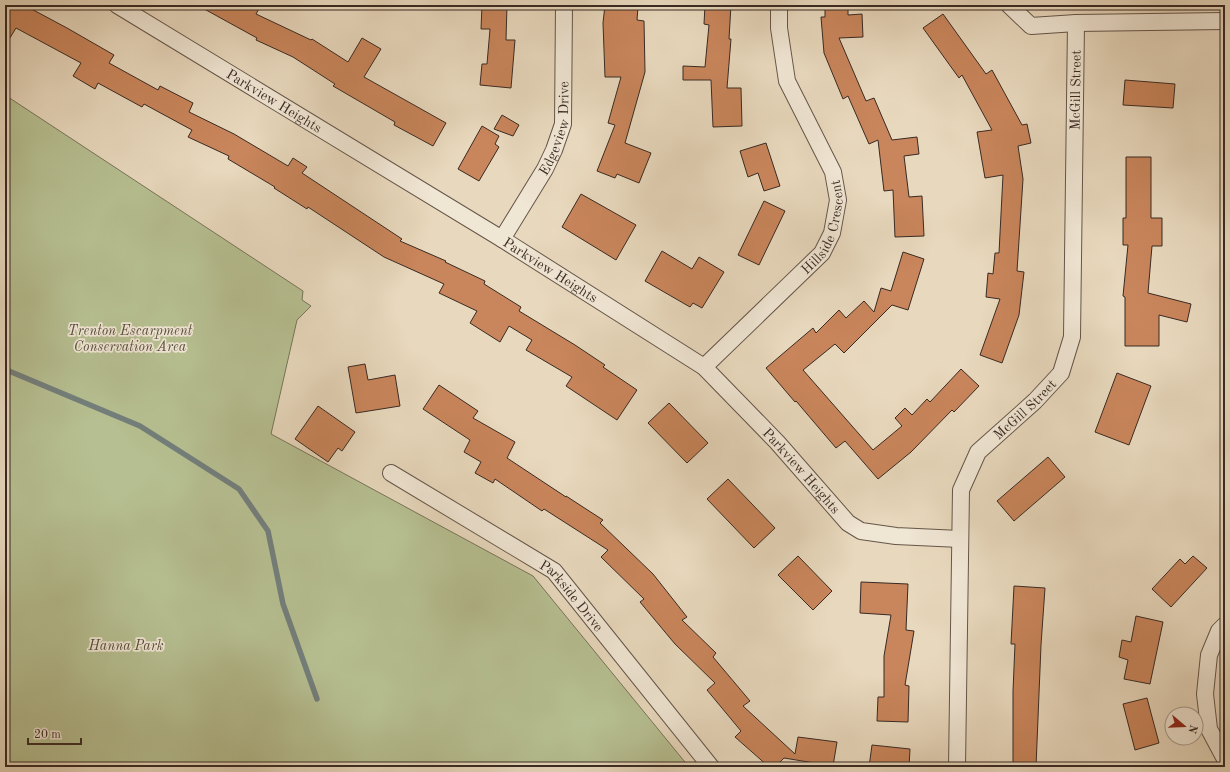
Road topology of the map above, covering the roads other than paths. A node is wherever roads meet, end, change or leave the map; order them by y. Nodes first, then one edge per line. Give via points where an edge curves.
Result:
1 (117, 5) edge
2 (564, 5) edge
3 (779, 5) edge
4 (1009, 5) edge
5 (1225, 21) edge
6 (1076, 23) junction
7 (502, 238) junction
8 (704, 367) junction
9 (391, 473) dead end
10 (960, 539) junction
11 (1225, 625) edge
12 (1225, 759) edge
13 (711, 767) edge
14 (957, 767) edge

1 - 7 street, Parkview Heights
2 - 7 street, Edgeview Drive via 563,124 545,169
3 - 8 street, Hillside Crescent via 779,28 787,81 833,172 838,200 832,232 822,253
4 - 6 street via 1031,26
5 - 6 street
6 - 10 street, McGill Street via 1072,337 1061,373 1035,401 978,452 962,490
7 - 8 street, Parkview Heights
8 - 10 street, Parkview Heights via 777,442 848,523 862,531 896,536
9 - 13 street, Parkside Drive via 554,571
10 - 14 street, McGill Street
11 - 12 street via 1219,631 1209,655 1205,694 1209,728

